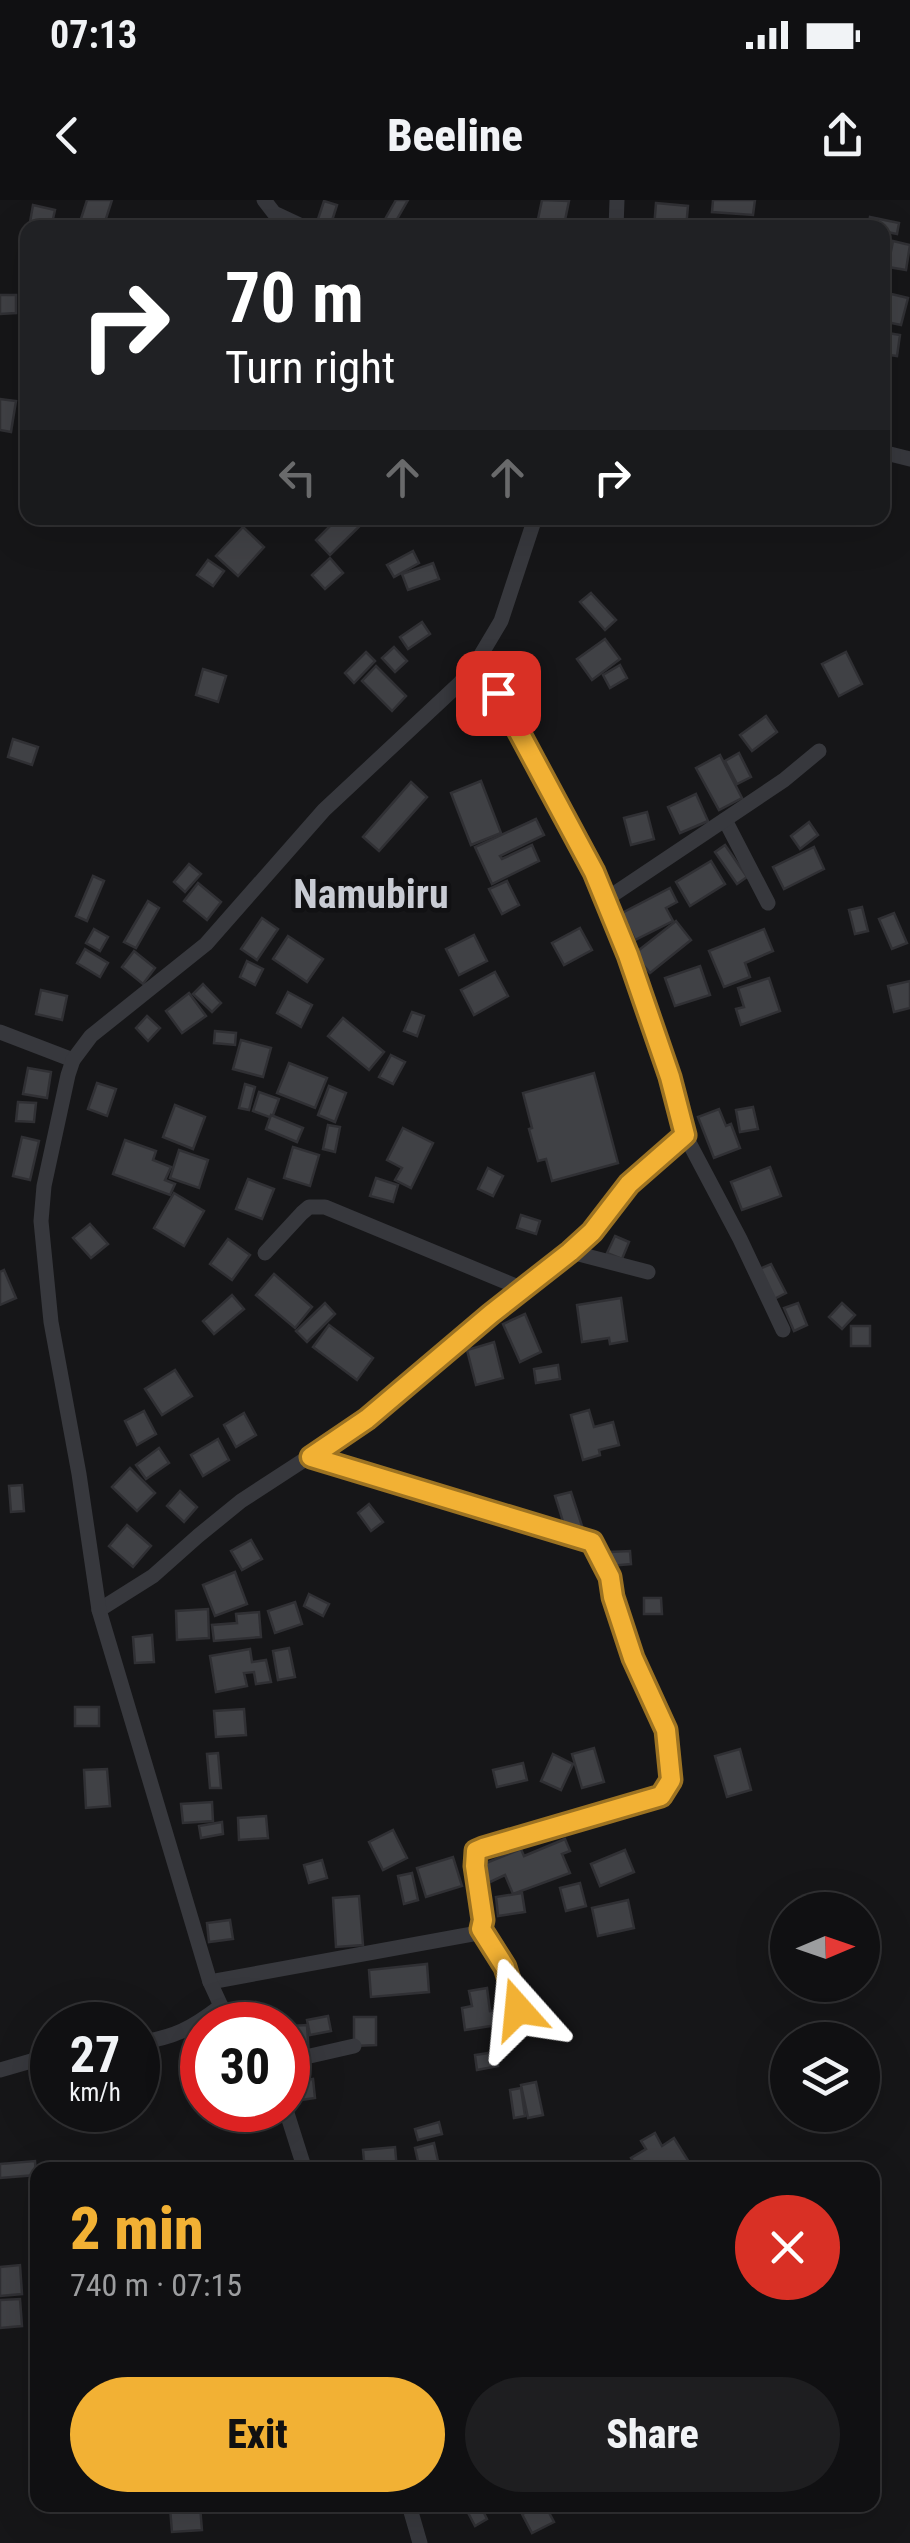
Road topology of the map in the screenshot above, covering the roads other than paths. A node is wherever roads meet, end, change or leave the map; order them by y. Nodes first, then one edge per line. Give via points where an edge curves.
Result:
1 (264, 200) edge
2 (290, 220) edge
3 (534, 525) edge
4 (480, 658) junction
5 (819, 751) dead end
6 (725, 820) junction
7 (605, 900) junction
8 (768, 904) dead end
9 (0, 1032) edge
10 (73, 1060) junction
11 (685, 1135) junction
12 (570, 1252) junction
13 (265, 1253) dead end
14 (648, 1272) dead end
15 (523, 1289) junction
16 (783, 1330) dead end
17 (311, 1457) junction
18 (99, 1610) junction
19 (481, 1929) junction
20 (210, 1982) junction
21 (219, 2002) edge
22 (518, 2009) dead end
23 (354, 2046) dead end
24 (310, 2056) edge
25 (30, 2062) edge
26 (0, 2070) edge
27 (293, 2132) edge
28 (302, 2162) edge
29 (411, 2512) edge
30 (420, 2543) edge

1 - 2 street
3 - 4 street
4 - 7 street
4 - 10 street via 324,810 206,944 112,1017
5 - 6 street
6 - 7 street
6 - 8 street
7 - 11 street
9 - 10 street
10 - 18 street via 41,1221 50,1322
11 - 12 street via 629,1184
11 - 16 street
12 - 14 street
12 - 15 street
13 - 15 street via 302,1213 325,1207
15 - 17 street
17 - 18 street via 241,1501 153,1576
17 - 19 street via 592,1542 666,1730 671,1780 661,1796 476,1851
18 - 20 street
19 - 20 street
19 - 22 street via 505,1967
20 - 21 street
23 - 24 street
25 - 26 street
27 - 28 street
29 - 30 street

